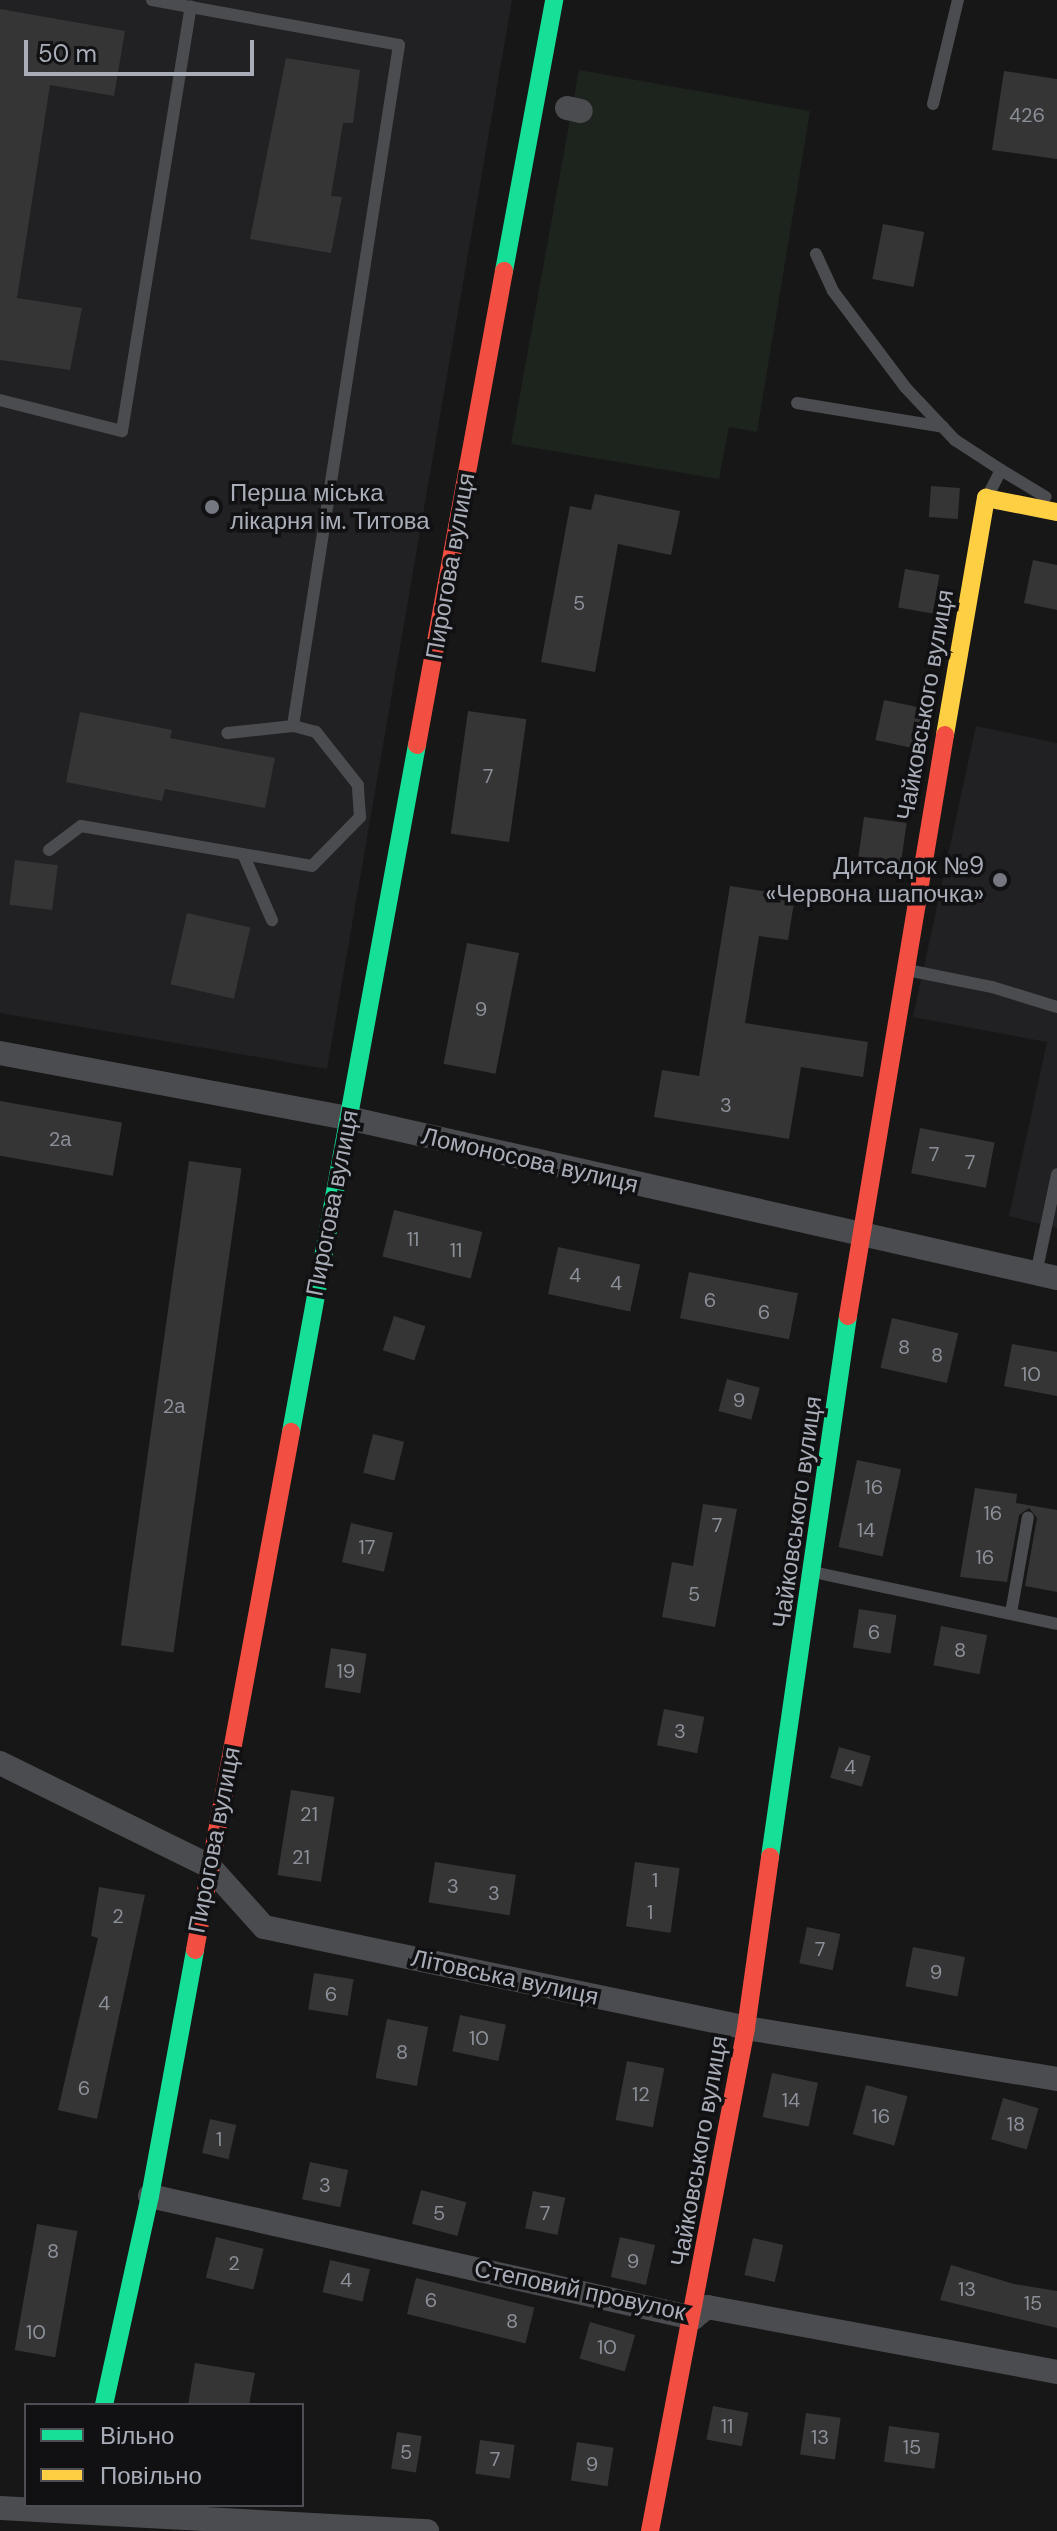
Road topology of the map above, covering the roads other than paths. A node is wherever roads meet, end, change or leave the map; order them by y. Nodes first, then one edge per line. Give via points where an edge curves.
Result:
1 (152, 0) edge
2 (554, 0) edge
3 (958, 0) edge
4 (191, 7) junction
5 (933, 104) dead end
6 (816, 254) dead end
7 (0, 400) edge
8 (797, 403) dead end
9 (943, 427) junction
10 (1001, 470) junction
11 (986, 498) junction
12 (1057, 504) edge
13 (1057, 512) edge
14 (293, 726) junction
15 (227, 733) dead end
16 (49, 850) dead end
17 (244, 856) junction
18 (272, 920) dead end
19 (904, 970) junction
20 (1057, 1007) edge
21 (0, 1053) edge
22 (348, 1118) junction
23 (1057, 1174) edge
24 (859, 1237) junction
25 (1046, 1276) edge
26 (1028, 1517) dead end
27 (813, 1572) junction
28 (1011, 1613) junction
29 (1057, 1624) edge
30 (0, 1763) edge
31 (209, 1866) junction
32 (746, 2028) junction
33 (1057, 2079) edge
34 (150, 2196) junction
35 (693, 2318) junction
36 (1057, 2372) edge
37 (104, 2403) edge
38 (0, 2508) edge
39 (80, 2517) edge
40 (427, 2531) edge
41 (650, 2531) edge

1 - 4 lane
2 - 22 street, Пирогова вулиця
3 - 5 lane
4 - 7 lane via 122,431
4 - 14 lane via 399,45
6 - 9 lane via 833,291 905,387
8 - 9 lane
9 - 10 lane
10 - 11 lane
10 - 12 lane
11 - 13 street
11 - 19 street, Чайковського вулиця
14 - 15 lane
14 - 17 lane via 316,732 337,754 358,785 360,817 312,866
16 - 17 lane via 81,826
17 - 18 lane
19 - 20 lane via 992,987
19 - 24 street, Чайковського вулиця
21 - 22 street, Ломоносова вулиця
22 - 24 street, Ломоносова вулиця
22 - 31 street, Пирогова вулиця
23 - 25 lane
24 - 25 street, Ломоносова вулиця
24 - 27 street, Чайковського вулиця
26 - 28 lane
27 - 28 lane
27 - 32 street, Чайковського вулиця
28 - 29 lane
30 - 31 street, Літовська вулиця
31 - 32 street, Літовська вулиця via 264,1927
31 - 34 street, Пирогова вулиця
32 - 33 street, Літовська вулиця
32 - 35 street, Чайковського вулиця
34 - 35 street, Степовий провулок
34 - 37 street, Пирогова вулиця
35 - 36 street, Степовий провулок via 707,2307
35 - 41 street, Чайковського вулиця
38 - 39 street
39 - 40 street

